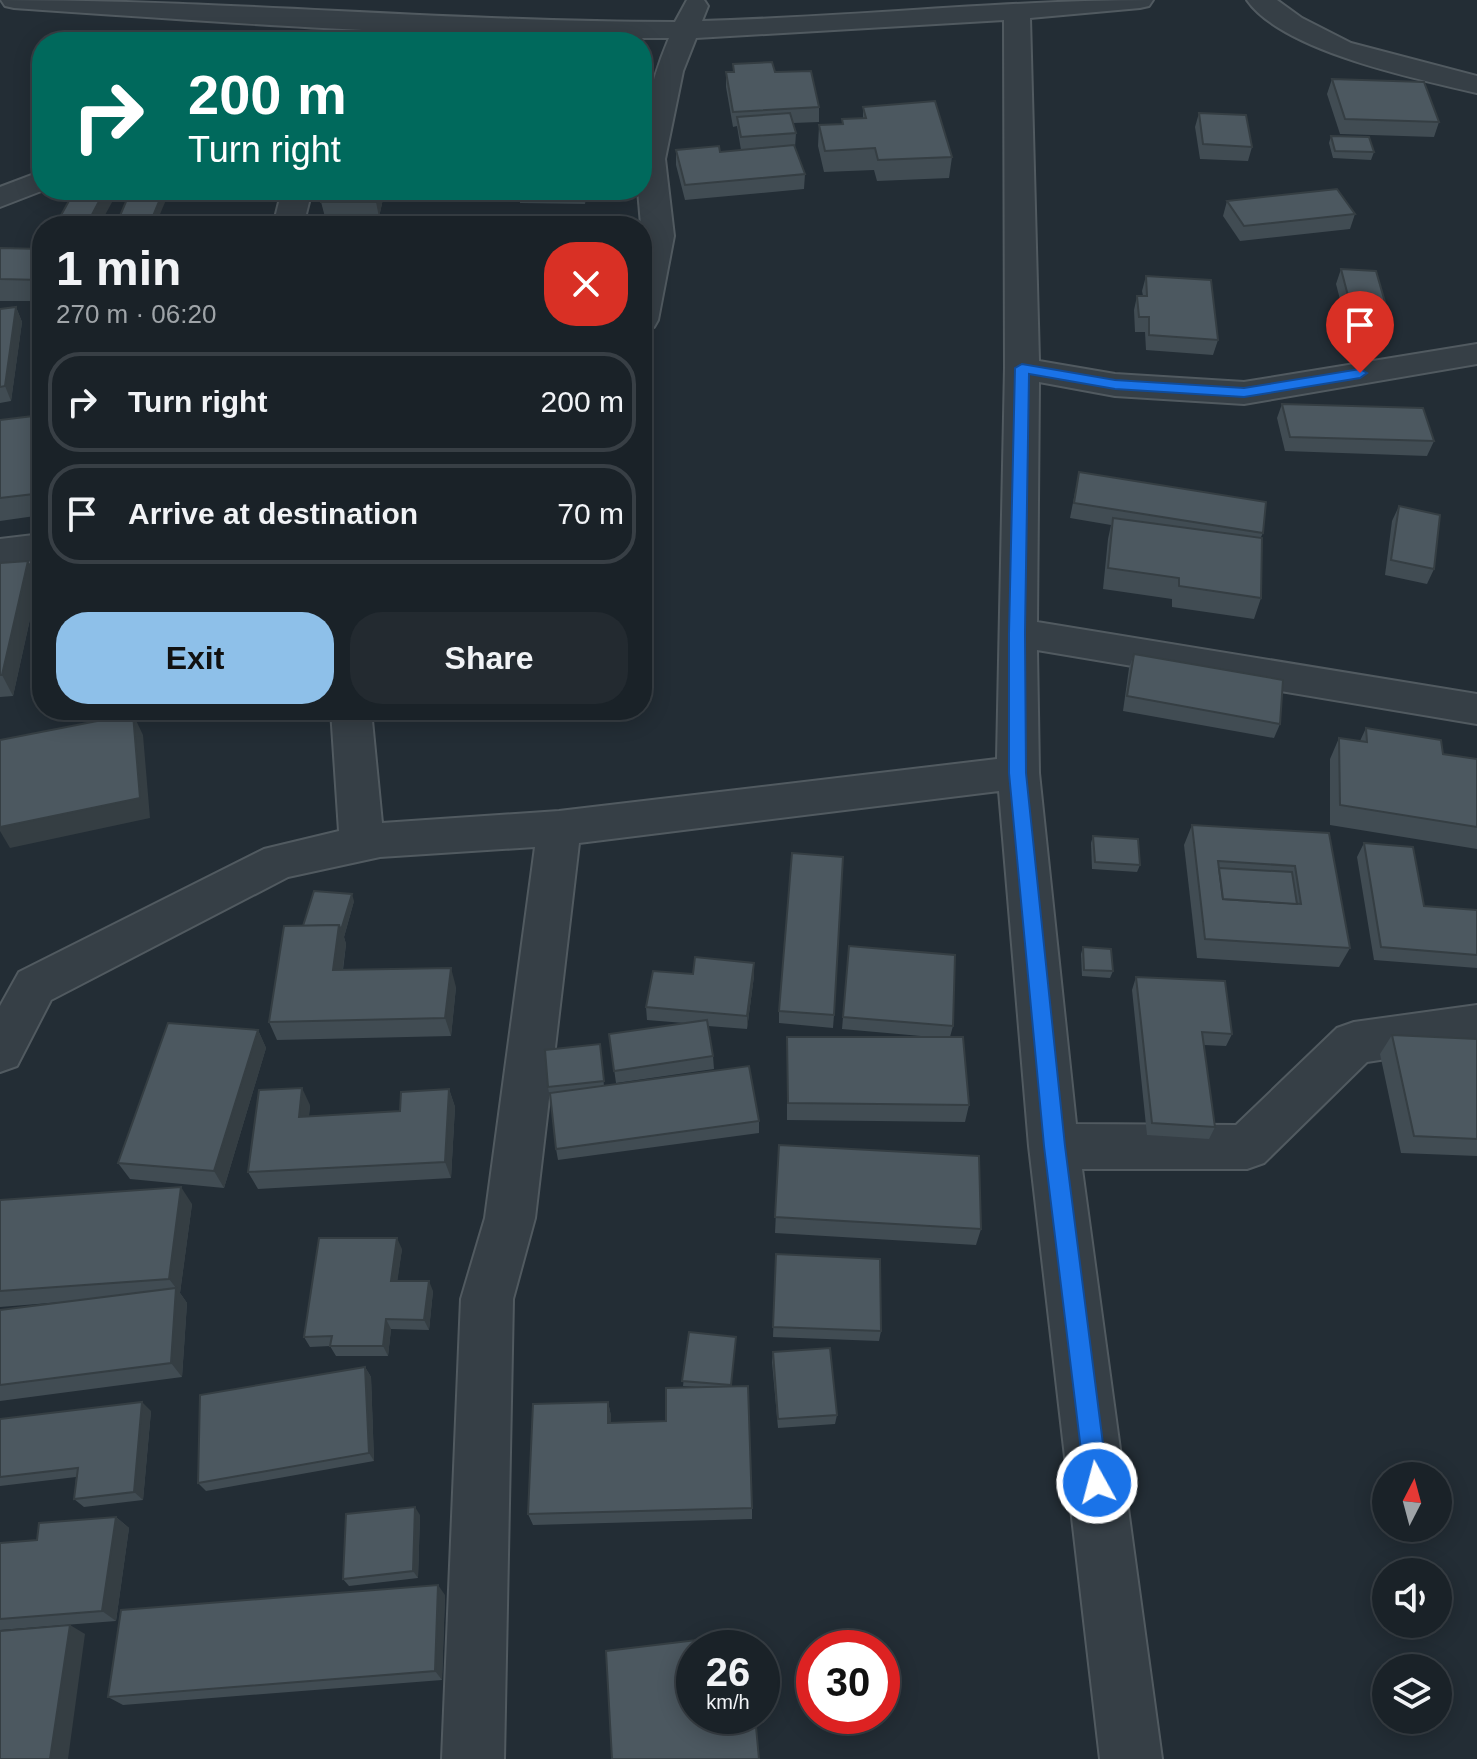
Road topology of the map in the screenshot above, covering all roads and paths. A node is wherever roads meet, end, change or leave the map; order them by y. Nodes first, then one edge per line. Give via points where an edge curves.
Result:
1 (14, 0) edge
2 (698, 0) edge
3 (1140, 0) edge
4 (1260, 0) edge
5 (1017, 11) junction
6 (685, 30) junction
7 (406, 32) edge
8 (507, 32) edge
9 (1477, 85) edge
10 (652, 150) edge
11 (652, 178) edge
12 (32, 184) edge
13 (0, 198) edge
14 (652, 268) edge
15 (1477, 354) edge
16 (1022, 368) junction
17 (32, 548) edge
18 (0, 552) edge
19 (1017, 633) junction
20 (1477, 709) edge
21 (352, 720) edge
22 (1018, 773) junction
23 (559, 828) junction
24 (362, 844) junction
25 (1477, 1025) edge
26 (0, 1051) edge
27 (1054, 1146) junction
28 (473, 1759) edge
29 (1131, 1759) edge

1 - 7 street
2 - 6 street
3 - 5 street
4 - 9 street via 1341,49
5 - 6 street
5 - 16 street
6 - 8 street
6 - 10 street via 669,71
11 - 14 street via 658,236
12 - 13 street
15 - 16 street via 1244,393 1115,385
16 - 19 street
17 - 18 street
19 - 20 street
19 - 22 street
21 - 24 street
22 - 23 street
22 - 27 street
23 - 24 street
23 - 28 street via 510,1218 487,1299
24 - 26 street via 279,861 35,986
25 - 27 street via 1354,1043 1247,1147
27 - 29 street

